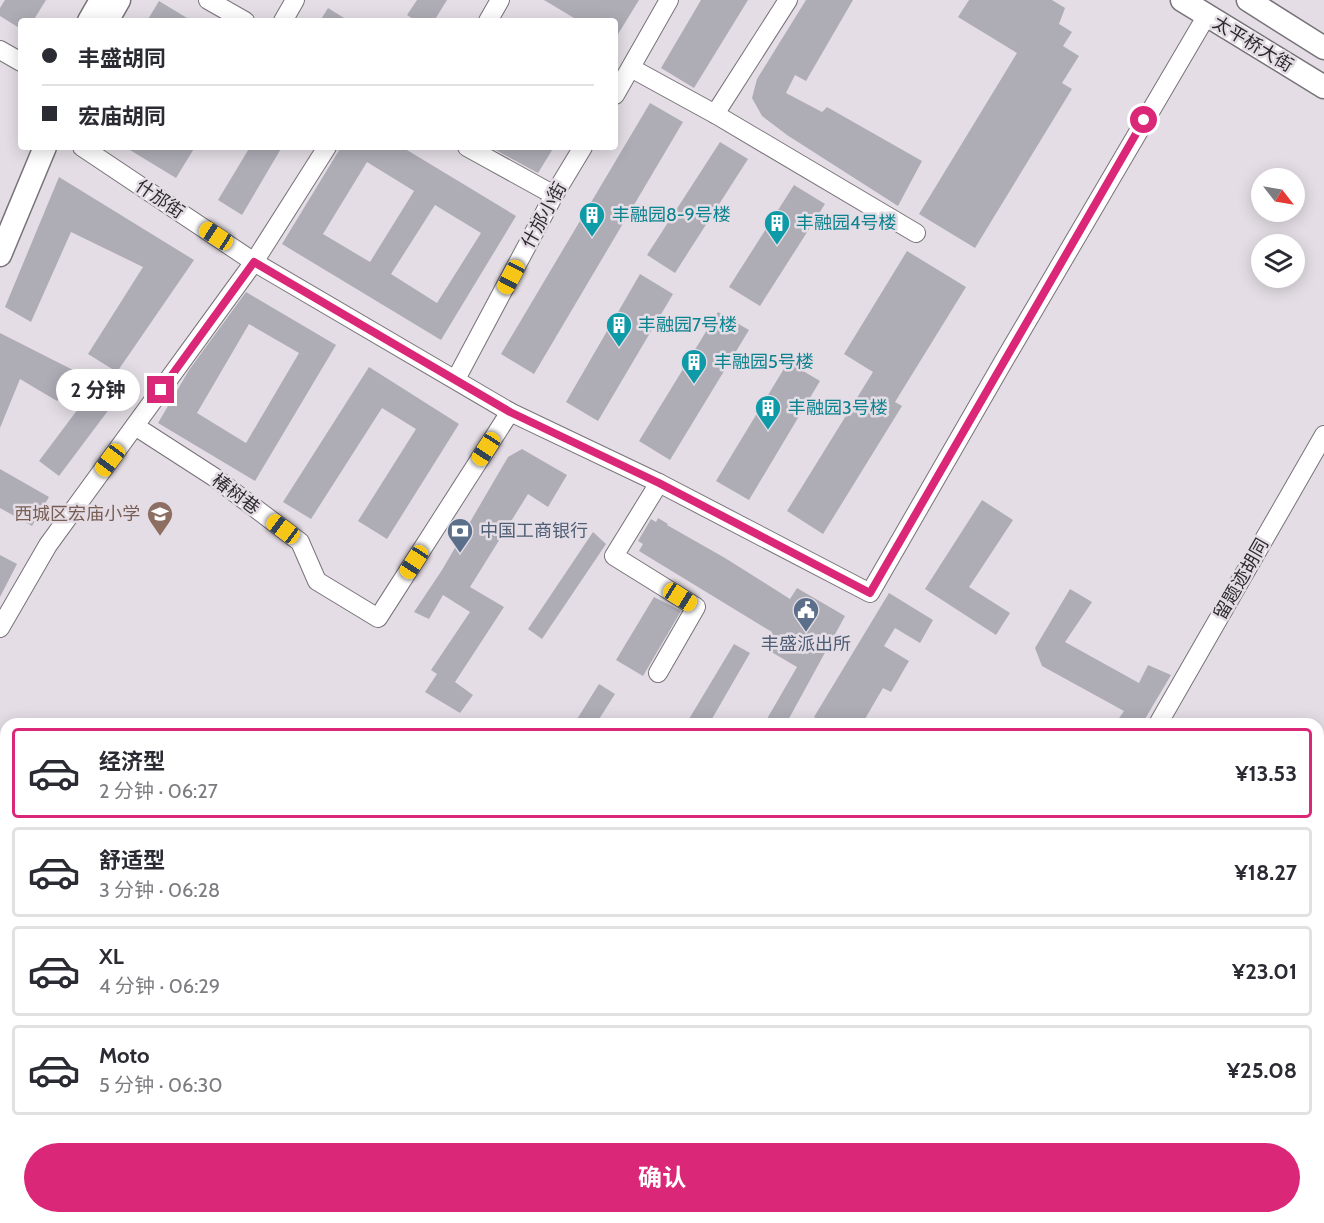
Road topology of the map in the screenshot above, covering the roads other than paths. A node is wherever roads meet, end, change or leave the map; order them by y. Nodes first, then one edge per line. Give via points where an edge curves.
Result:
1 (100, 0) edge
2 (119, 0) edge
3 (208, 0) edge
4 (295, 0) edge
5 (500, 0) edge
6 (669, 0) edge
7 (788, 0) edge
8 (1182, 0) edge
9 (1248, 0) edge
10 (1211, 8) edge
11 (91, 18) edge
12 (109, 18) edge
13 (240, 18) edge
14 (285, 18) edge
15 (490, 18) edge
16 (1324, 48) edge
17 (0, 50) edge
18 (18, 60) edge
19 (631, 68) junction
20 (1324, 87) edge
21 (618, 90) edge
22 (715, 114) junction
23 (27, 150) edge
24 (44, 150) edge
25 (86, 150) edge
26 (325, 150) edge
27 (472, 150) edge
28 (581, 150) edge
29 (554, 195) junction
30 (0, 215) edge
31 (916, 233) dead end
32 (0, 255) edge
33 (254, 262) junction
34 (456, 379) junction
35 (510, 412) junction
36 (135, 426) junction
37 (1324, 435) edge
38 (659, 483) junction
39 (0, 628) edge
40 (658, 673) dead end
41 (1161, 718) edge

1 - 11 main road
2 - 12 main road
3 - 13 street
4 - 14 street
5 - 15 street
6 - 19 street
7 - 22 street
8 - 10 main road, 太平桥大街
9 - 16 main road, 太平桥大街
10 - 20 main road, 太平桥大街
10 - 38 street, 什邡街 via 870,593
17 - 18 street
19 - 21 street
19 - 22 street
22 - 31 street
23 - 30 main road
24 - 32 main road
25 - 33 street, 什邡街
26 - 33 street
27 - 29 street
28 - 29 street, 什邡小街
29 - 34 street, 什邡小街
33 - 34 street, 什邡街
33 - 36 street
34 - 35 street, 什邡街
35 - 36 street, 椿树巷 via 378,618 317,581 300,542 214,477
35 - 38 street, 什邡街
36 - 39 street via 48,544
37 - 41 street, 留题迹胡同
38 - 40 street via 614,556 696,607

